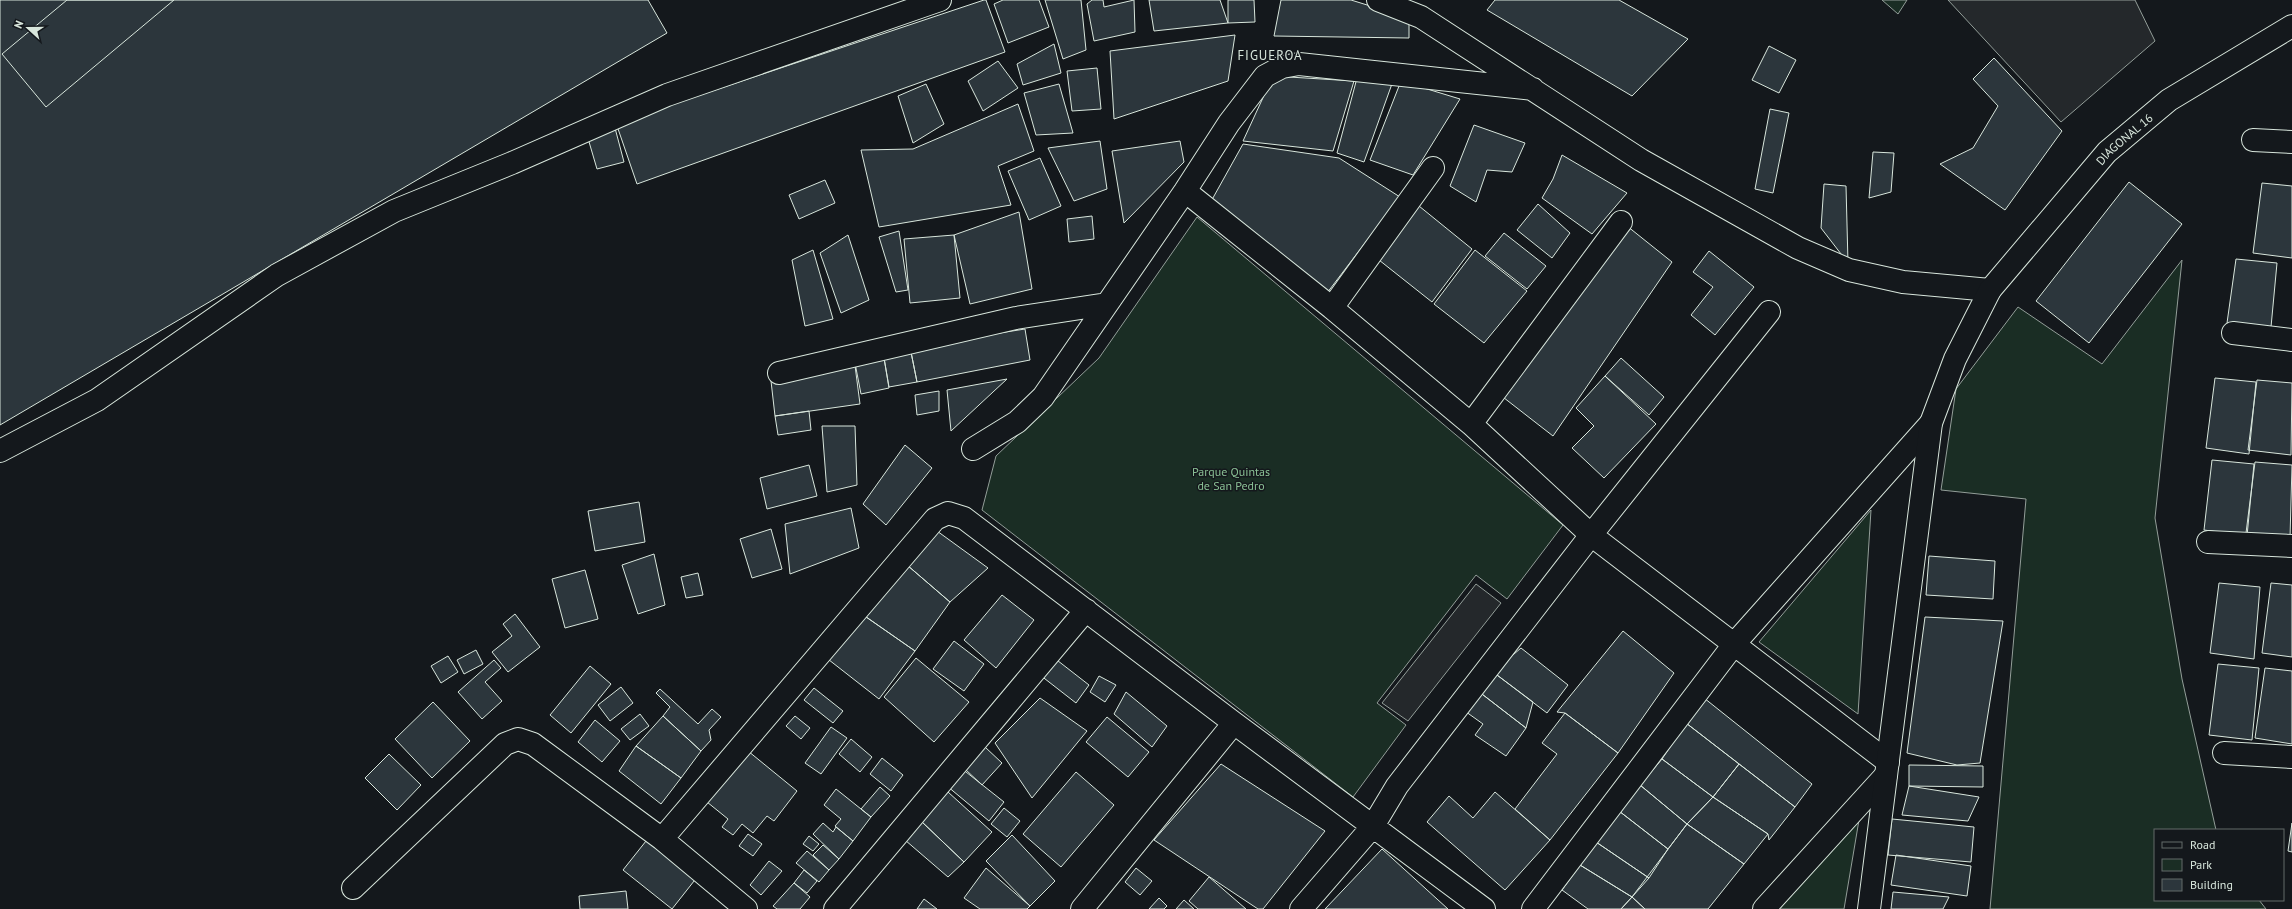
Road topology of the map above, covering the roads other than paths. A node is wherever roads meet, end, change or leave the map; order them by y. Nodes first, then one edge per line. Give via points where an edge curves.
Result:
1 (940, 0) edge
2 (1378, 0) edge
3 (2292, 26) edge
4 (1533, 89) junction
5 (2253, 140) dead end
6 (2292, 142) edge
7 (1433, 168) dead end
8 (1185, 191) junction
9 (1622, 222) dead end
10 (1990, 290) junction
11 (1107, 304) junction
12 (1332, 308) junction
13 (1769, 312) dead end
14 (2232, 333) dead end
15 (2292, 340) edge
16 (779, 373) dead end
17 (1931, 423) junction
18 (1472, 424) junction
19 (973, 449) dead end
20 (0, 451) edge
21 (1591, 535) junction
22 (2208, 542) dead end
23 (2292, 546) edge
24 (1086, 610) junction
25 (1735, 644) junction
26 (1234, 723) junction
27 (2224, 753) dead end
28 (2292, 758) edge
29 (1887, 769) junction
30 (1373, 826) junction
31 (662, 839) junction
32 (353, 888) dead end
33 (746, 909) edge
34 (835, 909) edge
35 (1082, 909) edge
36 (1301, 909) edge
37 (1484, 909) edge
38 (1533, 909) edge
39 (1764, 909) edge
40 (1869, 909) edge

1 - 20 street via 667,95 394,211 277,275 97,400
2 - 4 street via 1421,17
3 - 10 street, DIAGONAL 16 via 2169,100 2107,152
4 - 8 street via 1299,64 1282,67 1264,76 1229,123
4 - 10 street via 1641,160 1798,248 1849,270 1880,277 1903,282
5 - 6 street
7 - 12 street
8 - 11 street
8 - 12 street
9 - 18 street
10 - 17 street, DIAGONAL 16 via 1955,359
11 - 16 street via 1016,318
11 - 19 street via 1043,397 1018,422
12 - 18 street
13 - 21 street
14 - 15 street
17 - 25 street
17 - 29 street
18 - 21 street
21 - 25 street
21 - 30 street via 1397,786
22 - 23 street
24 - 26 street
24 - 31 street via 964,518 948,514 935,519
24 - 34 street
25 - 29 street
25 - 38 street
26 - 30 street
26 - 35 street
27 - 28 street
29 - 39 street
29 - 40 street
30 - 36 street
30 - 37 street
31 - 32 street via 533,744 518,739 505,744
31 - 33 street

